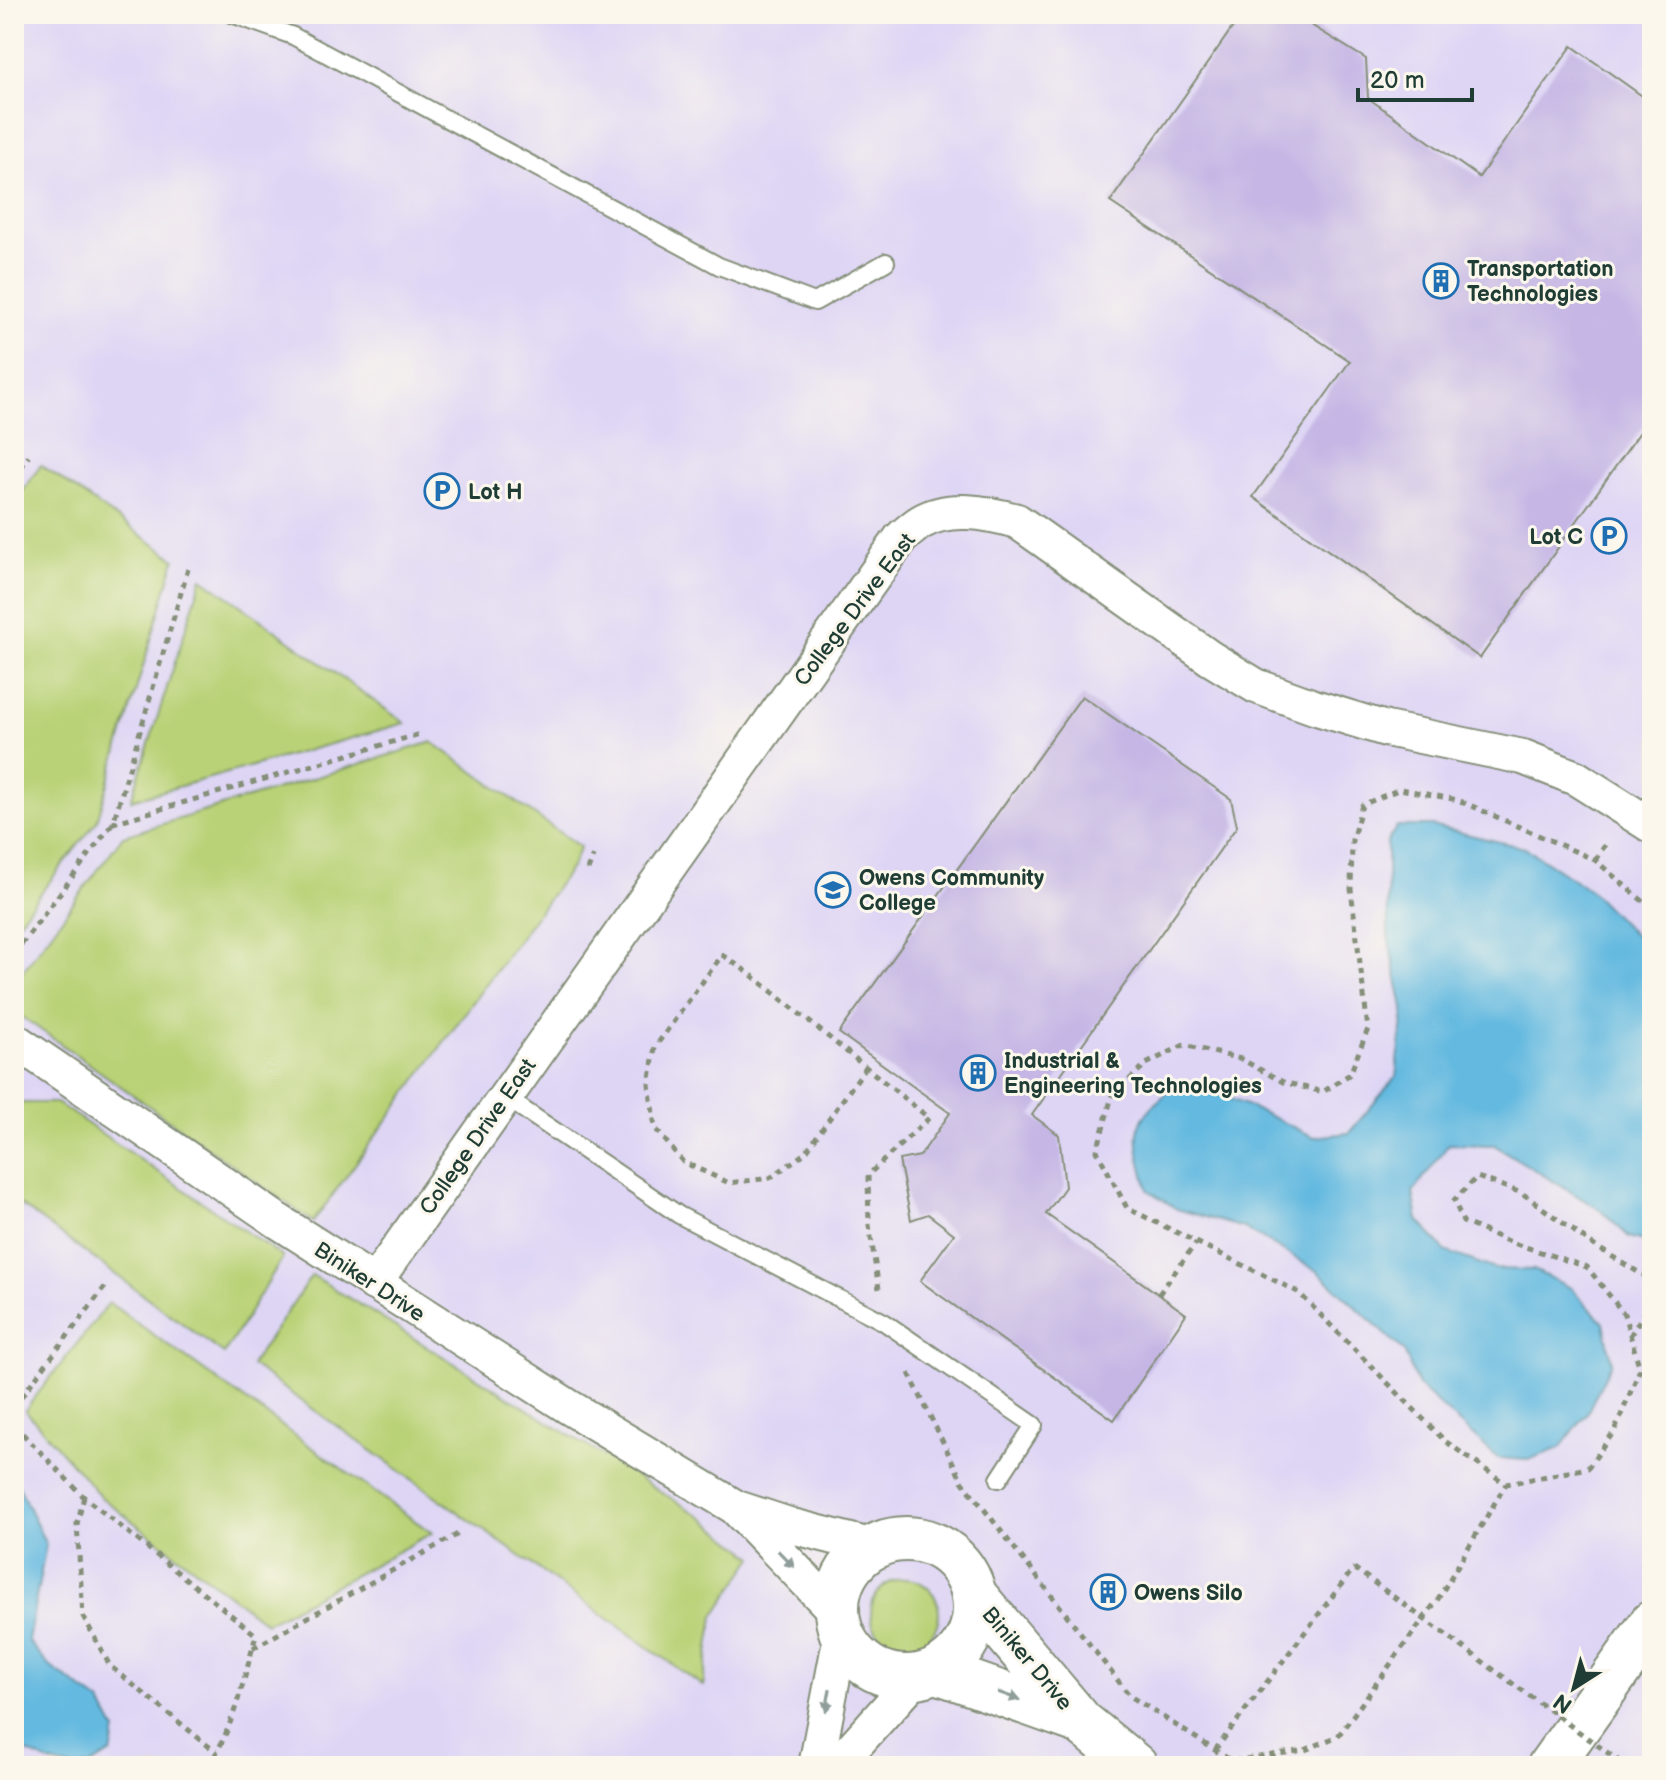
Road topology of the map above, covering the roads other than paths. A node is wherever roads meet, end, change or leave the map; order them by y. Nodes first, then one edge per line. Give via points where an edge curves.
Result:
1 (232, 14) edge
2 (886, 262) dead end
3 (1652, 826) edge
4 (21, 1051) edge
5 (505, 1097) junction
6 (374, 1283) junction
7 (999, 1479) dead end
8 (735, 1507) junction
9 (874, 1547) junction
10 (974, 1595) junction
11 (839, 1623) junction
12 (1652, 1623) edge
13 (926, 1674) junction
14 (1081, 1722) junction
15 (816, 1766) edge
16 (836, 1766) edge
17 (1135, 1766) edge
18 (1550, 1766) edge

1 - 2 lane via 293,36 719,266 815,302
3 - 5 street, College Drive East via 1576,778 1523,757 1386,729 1256,686 1017,521 985,512 952,513 923,520 901,538
4 - 6 street, Biniker Drive
5 - 6 street, College Drive East
5 - 7 lane via 679,1215 884,1322 1034,1425
6 - 8 street, Biniker Drive
8 - 9 street, Biniker Drive
8 -> 11 street, Biniker Drive
9 - 10 street via 909,1538 931,1543 966,1573
9 - 11 street via 849,1568 839,1589
10 - 13 street via 971,1636 956,1657
10 - 14 street, Biniker Drive
11 - 13 street via 853,1655 872,1669 893,1677
11 -> 15 street
12 - 18 street
13 -> 14 street, Biniker Drive
13 - 16 street
14 - 17 street, Biniker Drive

